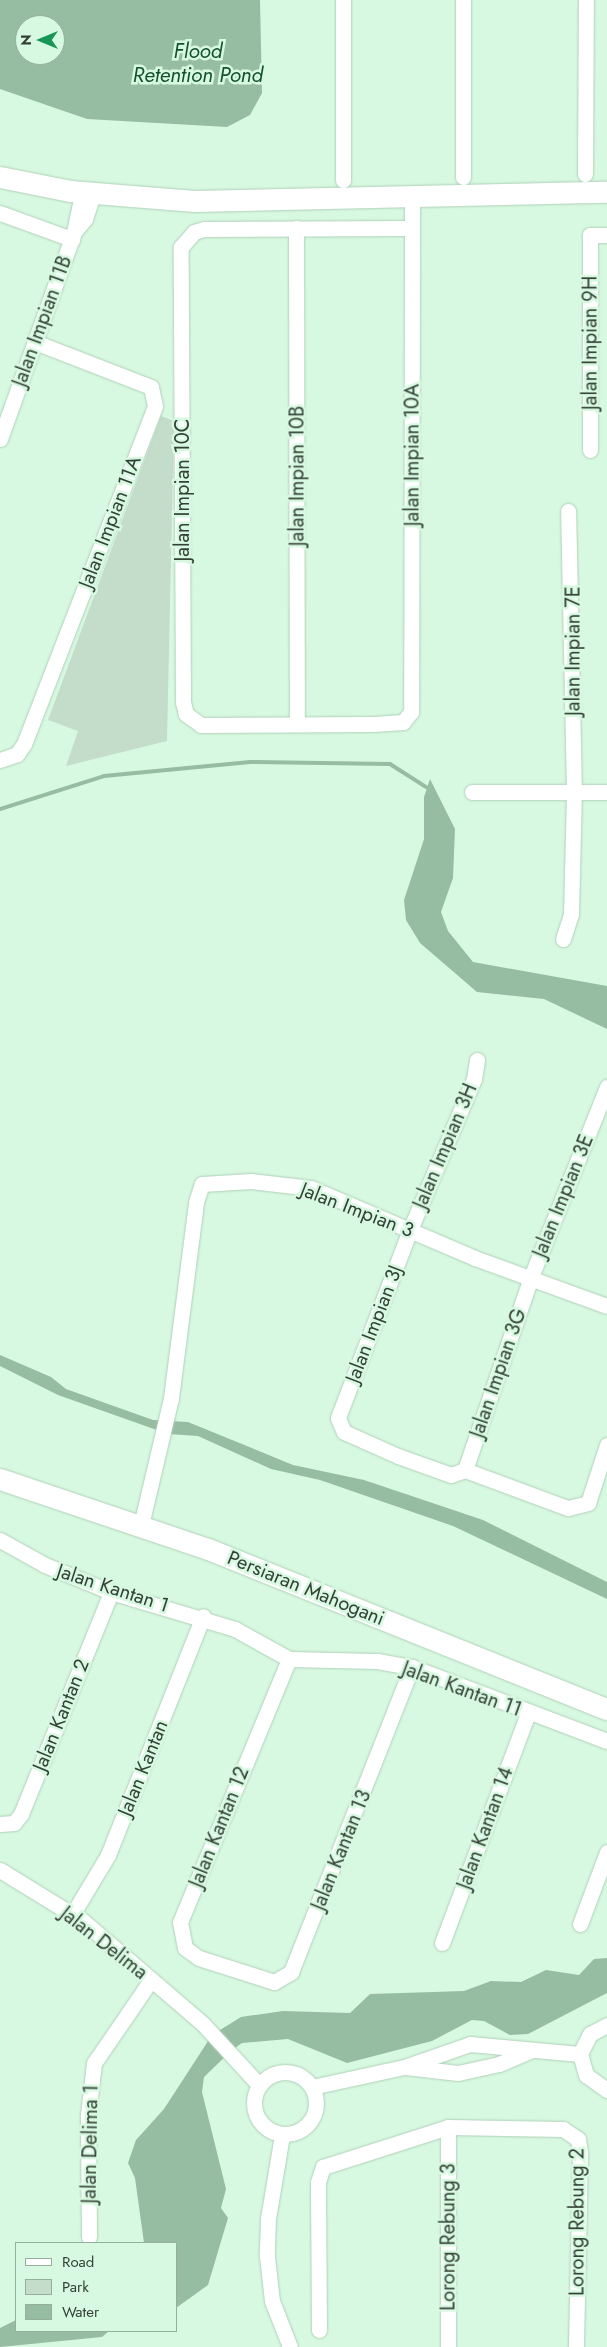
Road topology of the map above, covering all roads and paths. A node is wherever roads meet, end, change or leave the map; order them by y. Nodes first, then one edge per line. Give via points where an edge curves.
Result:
1 (344, 0) edge
2 (463, 0) edge
3 (586, 0) edge
4 (585, 174) dead end
5 (0, 177) edge
6 (463, 177) dead end
7 (343, 180) dead end
8 (607, 192) edge
9 (88, 193) junction
10 (412, 197) junction
11 (0, 213) edge
12 (296, 228) junction
13 (412, 228) junction
14 (607, 235) edge
15 (73, 236) junction
16 (35, 342) junction
17 (0, 439) edge
18 (590, 450) dead end
19 (568, 511) dead end
20 (297, 724) junction
21 (0, 760) edge
22 (472, 792) dead end
23 (574, 792) junction
24 (607, 792) edge
25 (563, 940) dead end
26 (477, 1060) dead end
27 (607, 1087) edge
28 (410, 1230) junction
29 (531, 1277) junction
30 (607, 1306) edge
31 (607, 1445) edge
32 (465, 1470) junction
33 (0, 1479) edge
34 (141, 1525) junction
35 (0, 1541) edge
36 (111, 1592) junction
37 (203, 1616) junction
38 (289, 1659) junction
39 (412, 1667) junction
40 (607, 1709) edge
41 (528, 1714) junction
42 (607, 1741) edge
43 (0, 1824) edge
44 (607, 1852) edge
45 (0, 1870) edge
46 (72, 1915) junction
47 (580, 1924) dead end
48 (442, 1943) dead end
49 (232, 1970) joint
50 (151, 1980) junction
51 (607, 2025) edge
52 (530, 2050) junction
53 (580, 2054) junction
54 (404, 2067) junction
55 (259, 2085) junction
56 (312, 2087) junction
57 (607, 2090) edge
58 (448, 2127) junction
59 (282, 2135) junction
60 (89, 2237) dead end
61 (319, 2330) dead end
62 (290, 2347) edge
63 (448, 2347) edge
64 (576, 2347) edge

1 - 7 street
2 - 6 street
3 - 4 street
5 - 9 main road
8 - 10 main road
9 - 10 main road via 195,201
9 - 15 street, Jalan Impian 11B via 85,219
10 - 13 street, Jalan Impian 10A
11 - 15 street
12 - 13 street
12 - 20 street, Jalan Impian 10B
12 - 20 street, Jalan Impian 10C via 204,229 194,232 181,247 183,702 186,714 201,725
13 - 20 street, Jalan Impian 10A via 411,712 403,722
14 - 18 street, Jalan Impian 9H via 590,235
15 - 16 street, Jalan Impian 11B
16 - 17 street, Jalan Impian 11B
16 - 21 street, Jalan Impian 11A via 151,386 155,406 24,744 17,754
19 - 23 street, Jalan Impian 7E
22 - 23 street
23 - 24 street
23 - 25 street, Jalan Impian 7E via 571,914
26 - 28 street, Jalan Impian 3H via 474,1079
27 - 29 street, Jalan Impian 3E
28 - 29 street, Jalan Impian 3
28 - 32 street, Jalan Impian 3J via 338,1418 344,1432 398,1456 451,1474
28 - 34 street, Jalan Impian 3 via 311,1188 251,1181 202,1184 196,1202 171,1398
29 - 30 street, Jalan Impian 3
29 - 32 street, Jalan Impian 3G
31 - 32 street via 588,1503 568,1508
33 - 34 main road, Persiaran Mahogani
34 - 40 main road, Persiaran Mahogani
35 - 36 street, Jalan Kantan 1 via 45,1565
36 - 37 street, Jalan Kantan 1
36 - 43 street, Jalan Kantan 2 via 21,1814 14,1822
37 - 38 street, Jalan Kantan 11
37 - 46 street, Jalan Kantan via 108,1855
38 - 39 street, Jalan Kantan 11
38 - 49 street, Jalan Kantan 12 via 180,1922 186,1948
39 - 41 street, Jalan Kantan 11
39 - 49 street, Jalan Kantan 13 via 291,1972 274,1982
41 - 42 street, Jalan Kantan 11
41 - 48 street, Jalan Kantan 14
44 - 47 street
45 - 46 street, Jalan Delima
46 - 50 street, Jalan Delima
50 - 55 street, Jalan Delima via 203,2024
50 - 60 street, Jalan Delima 1 via 94,2063 88,2115
51 - 53 street via 590,2034
52 - 53 street
52 - 54 street via 467,2072
52 - 54 street via 470,2044
53 - 57 street via 586,2076
54 - 56 street
55 - 56 street via 276,2073 286,2072 305,2079
55 - 59 street via 253,2106 256,2116 262,2126
56 - 59 street via 313,2116 301,2130
58 - 61 street via 323,2167 318,2182
58 - 63 street, Lorong Rebung 3
58 - 64 street, Lorong Rebung 2 via 563,2129 578,2139
59 - 62 street via 268,2219 267,2256 272,2301

